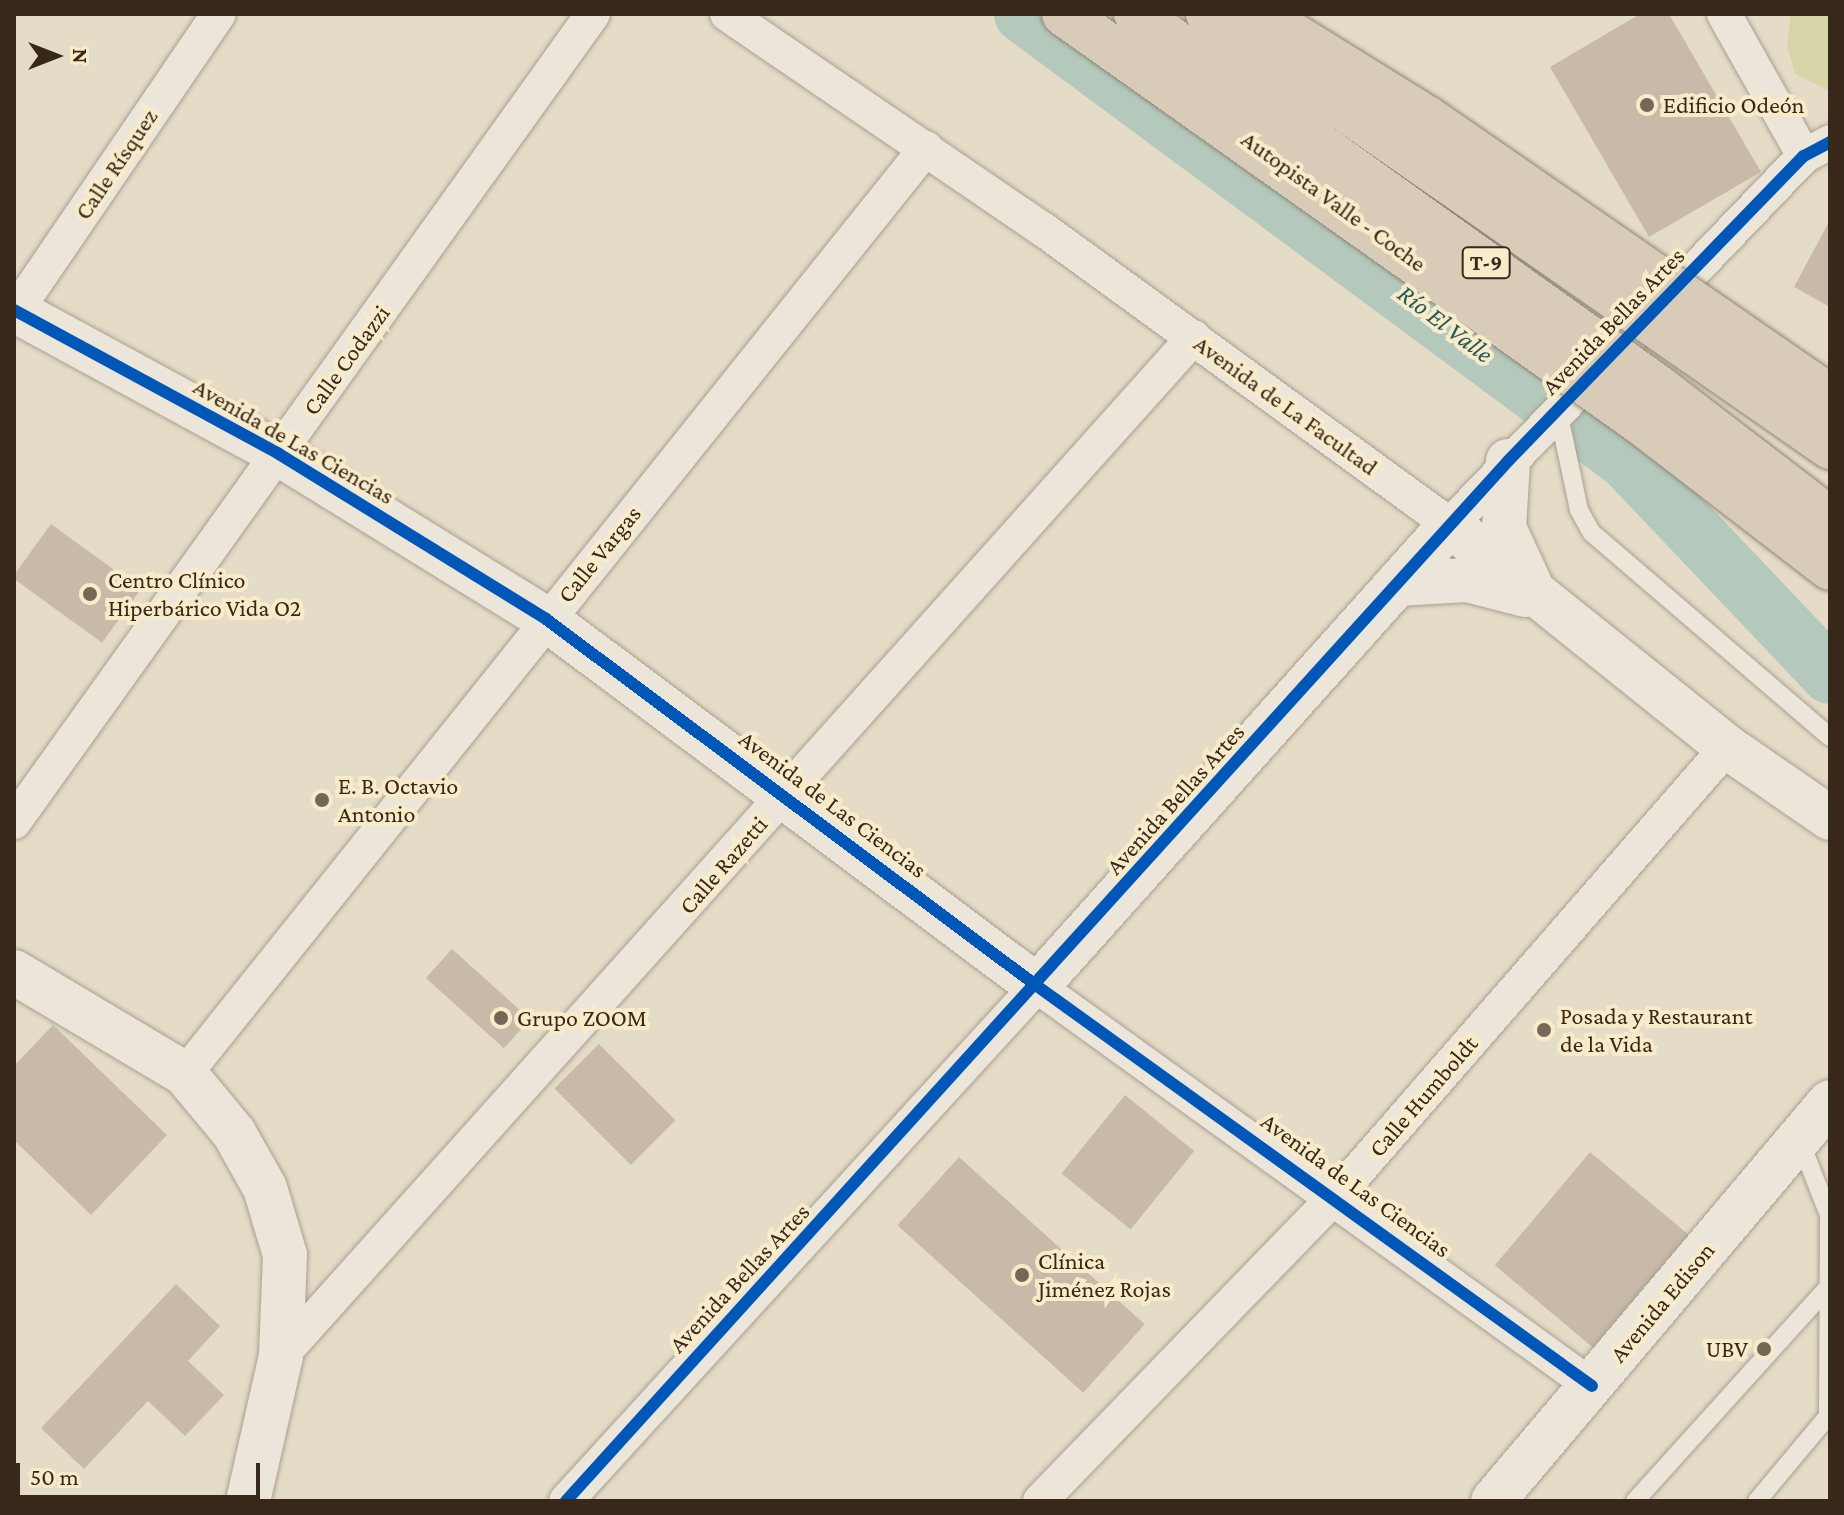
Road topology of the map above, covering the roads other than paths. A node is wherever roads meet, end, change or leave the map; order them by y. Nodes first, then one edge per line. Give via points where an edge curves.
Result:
1 (219, 14) edge
2 (593, 14) edge
3 (727, 14) edge
4 (1064, 14) edge
5 (1136, 14) edge
6 (1208, 14) edge
7 (1259, 14) edge
8 (1724, 14) edge
9 (926, 148) junction
10 (1817, 149) edge
11 (15, 312) edge
12 (1194, 337) junction
13 (1830, 397) edge
14 (1558, 410) junction
15 (1830, 447) edge
16 (279, 454) junction
17 (1508, 461) junction
18 (1830, 519) edge
19 (1450, 525) junction
20 (1830, 568) edge
21 (1397, 584) junction
22 (1539, 600) junction
23 (546, 619) junction
24 (1830, 737) edge
25 (1727, 747) junction
26 (786, 794) junction
27 (1830, 818) edge
28 (14, 822) edge
29 (14, 972) edge
30 (1037, 986) junction
31 (185, 1074) junction
32 (1830, 1102) edge
33 (1799, 1138) junction
34 (1336, 1196) junction
35 (1829, 1286) edge
36 (281, 1356) junction
37 (1592, 1386) junction
38 (248, 1501) edge
39 (566, 1501) edge
40 (1040, 1501) edge
41 (1493, 1501) edge
42 (1635, 1501) edge
43 (1757, 1501) edge

1 - 11 street, Calle Rísquez
2 - 16 street, Calle Codazzi
3 - 9 street, Avenida de La Facultad
4 - 20 highway, Autopista Valle - Coche / T-9, bridge via 1643,424
5 - 18 highway, Autopista Valle - Coche / T-9, bridge via 1659,388
6 - 15 highway, T-9, bridge
7 - 13 highway, bridge via 1427,118
8 - 10 street
9 - 12 street, Avenida de La Facultad
9 - 23 street, Calle Vargas
10 - 14 street, Avenida Bellas Artes
11 - 16 street, Avenida de Las Ciencias
12 - 19 street, Avenida de La Facultad
12 - 26 street, Calle Razetti
14 - 17 street, Avenida Bellas Artes
14 - 24 lane via 1579,510 1592,533
16 - 23 street, Avenida de Las Ciencias
16 - 28 street, Calle Codazzi
17 - 19 street, Avenida Bellas Artes
17 - 22 street via 1504,528
19 - 21 street, Avenida Bellas Artes
19 - 22 street, Avenida de La Facultad
21 - 22 street via 1467,580
21 - 30 street, Avenida Bellas Artes
22 - 25 street, Avenida de La Facultad
23 - 26 street, Avenida de Las Ciencias
23 - 31 street, Calle Vargas
25 - 27 street, Avenida de La Facultad
25 - 34 street, Calle Humboldt
26 - 30 street, Avenida de Las Ciencias
26 - 36 street, Calle Razetti
29 - 31 street
30 - 34 street, Avenida de Las Ciencias
30 - 39 street, Avenida Bellas Artes
31 - 36 street via 234,1133 265,1188 285,1255
32 - 33 street, Avenida Edison
33 - 35 lane via 1829,1215
33 - 37 street, Avenida Edison
34 - 37 street, Avenida de Las Ciencias
34 - 40 street, Calle Humboldt
35 - 42 lane
35 - 43 lane via 1828,1416
36 - 38 street
37 - 41 street, Avenida Edison

